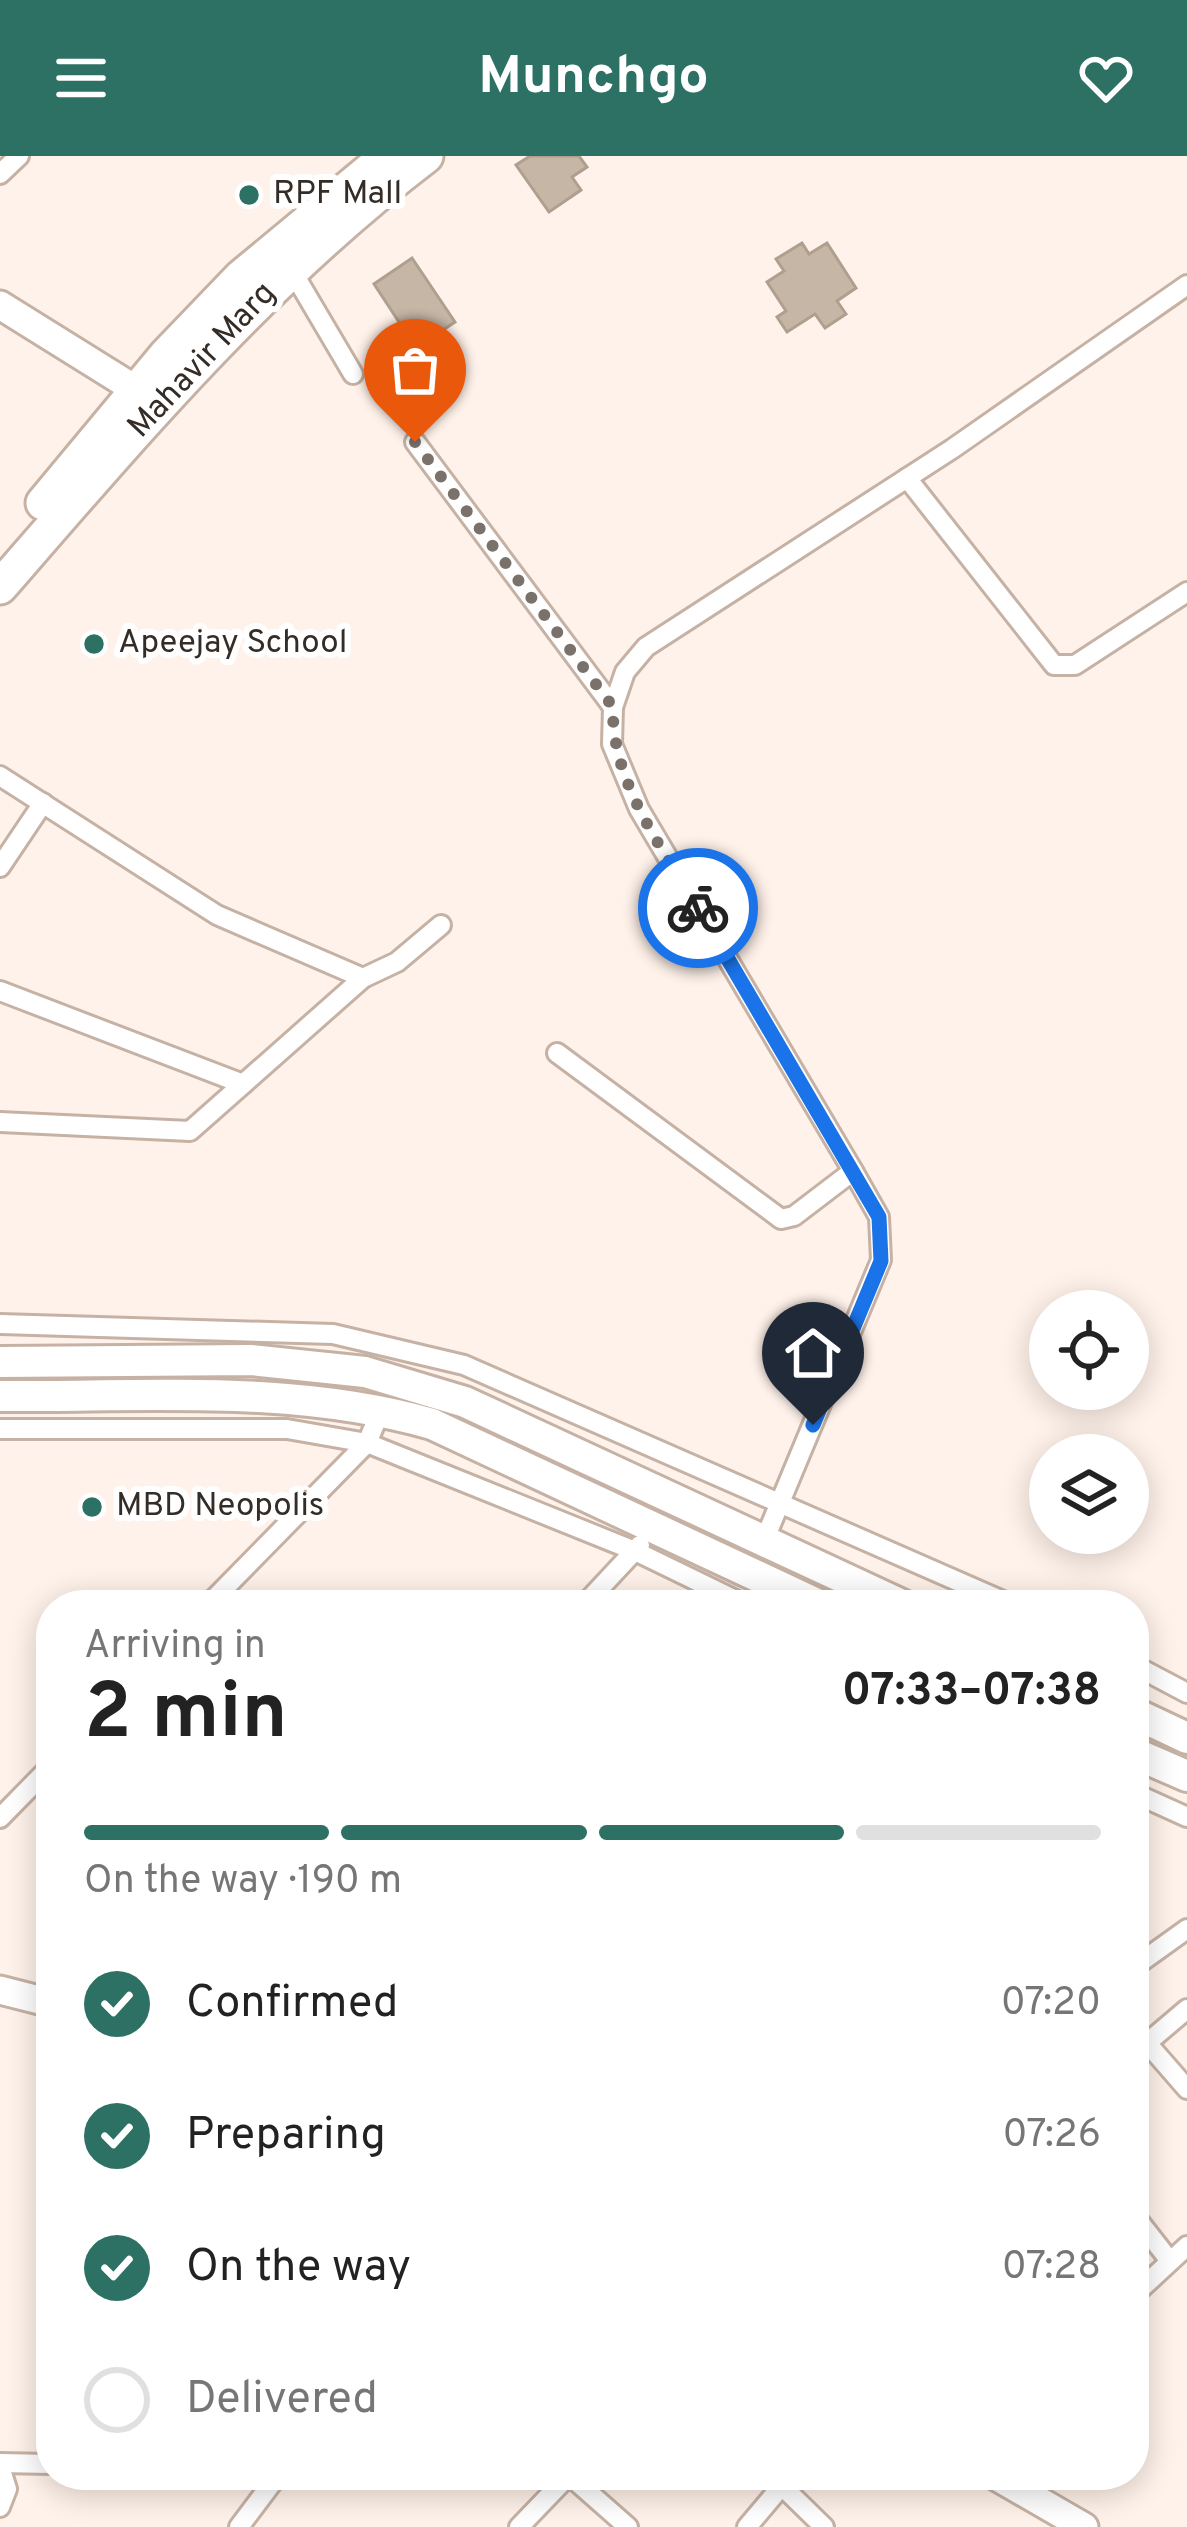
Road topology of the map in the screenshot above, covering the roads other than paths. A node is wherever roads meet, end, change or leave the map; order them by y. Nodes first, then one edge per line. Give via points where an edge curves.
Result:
1 (19, 156) edge
2 (387, 156) edge
3 (425, 156) edge
4 (0, 174) edge
5 (290, 269) junction
6 (1187, 285) edge
7 (0, 304) edge
8 (353, 374) dead end
9 (148, 397) junction
10 (415, 442) dead end
11 (907, 478) junction
12 (0, 556) edge
13 (0, 587) edge
14 (1187, 592) edge
15 (613, 707) junction
16 (0, 776) edge
17 (44, 803) junction
18 (0, 867) edge
19 (441, 925) dead end
20 (363, 978) junction
21 (0, 991) edge
22 (557, 1053) dead end
23 (243, 1084) junction
24 (0, 1122) edge
25 (853, 1172) junction
26 (0, 1324) edge
27 (0, 1362) edge
28 (0, 1381) edge
29 (0, 1396) edge
30 (343, 1402) junction
31 (381, 1410) junction
32 (0, 1429) edge
33 (367, 1443) junction
34 (779, 1507) junction
35 (645, 1540) junction
36 (764, 1540) junction
37 (223, 1590) edge
38 (598, 1590) edge
39 (723, 1590) edge
40 (779, 1590) edge
41 (870, 1590) edge
42 (976, 1590) edge
43 (1149, 1673) edge
44 (1187, 1694) edge
45 (1149, 1720) edge
46 (1187, 1738) edge
47 (1149, 1760) edge
48 (1187, 1777) edge
49 (36, 1781) edge
50 (1149, 1800) edge
51 (1187, 1817) edge
52 (0, 1818) edge
53 (1187, 1929) edge
54 (1149, 1956) edge
55 (0, 1990) edge
56 (36, 1999) edge
57 (0, 2001) edge
58 (36, 2001) edge
59 (1187, 2009) edge
60 (1149, 2041) edge
61 (1149, 2055) edge
62 (1187, 2089) edge
63 (1149, 2234) edge
64 (1187, 2246) edge
65 (1170, 2261) junction
66 (1149, 2281) edge
67 (36, 2464) edge
68 (0, 2465) edge
69 (267, 2490) edge
70 (555, 2490) edge
71 (586, 2490) edge
72 (778, 2490) edge
73 (795, 2490) edge
74 (1020, 2490) edge
75 (0, 2507) edge
76 (239, 2527) edge
77 (519, 2527) edge
78 (628, 2527) edge
79 (747, 2527) edge
80 (824, 2527) edge
81 (1084, 2527) edge

1 - 4 street
2 - 9 highway, Mahavir Marg via 241,277
3 - 5 highway, Mahavir Marg
5 - 8 street
5 - 9 highway, Mahavir Marg
6 - 11 street
7 - 9 street
9 - 12 highway, Mahavir Marg
9 - 13 highway, Mahavir Marg
10 - 15 street
11 - 14 street via 1054,665 1075,665
11 - 15 street via 646,647 625,672
15 - 25 street via 612,744 639,809
16 - 17 street
17 - 18 street
17 - 20 street via 217,915
19 - 20 street
20 - 23 street
21 - 23 street
22 - 25 street via 781,1219
23 - 24 street via 190,1131
25 - 34 street via 879,1217 881,1261
26 - 34 street via 366,1338 464,1365
27 - 36 main road via 250,1360 365,1372 465,1402
28 - 30 main road via 191,1379 312,1388
29 - 30 main road
30 - 31 main road
31 - 33 street
31 - 35 main road via 432,1424
32 - 33 street via 286,1429
33 - 35 street
33 - 37 street
34 - 36 street
34 - 42 street
35 - 38 street
35 - 39 street
35 - 40 main road
36 - 41 main road
43 - 44 street
45 - 46 main road
47 - 48 main road
49 - 52 street
50 - 51 street
53 - 54 street
55 - 56 street
57 - 58 street
59 - 60 street
61 - 62 street
63 - 65 street
64 - 65 street
65 - 66 street
67 - 68 street
68 - 75 street via 7,2489
69 - 76 street
70 - 77 street
71 - 78 street
72 - 79 street
73 - 80 street
74 - 81 street

